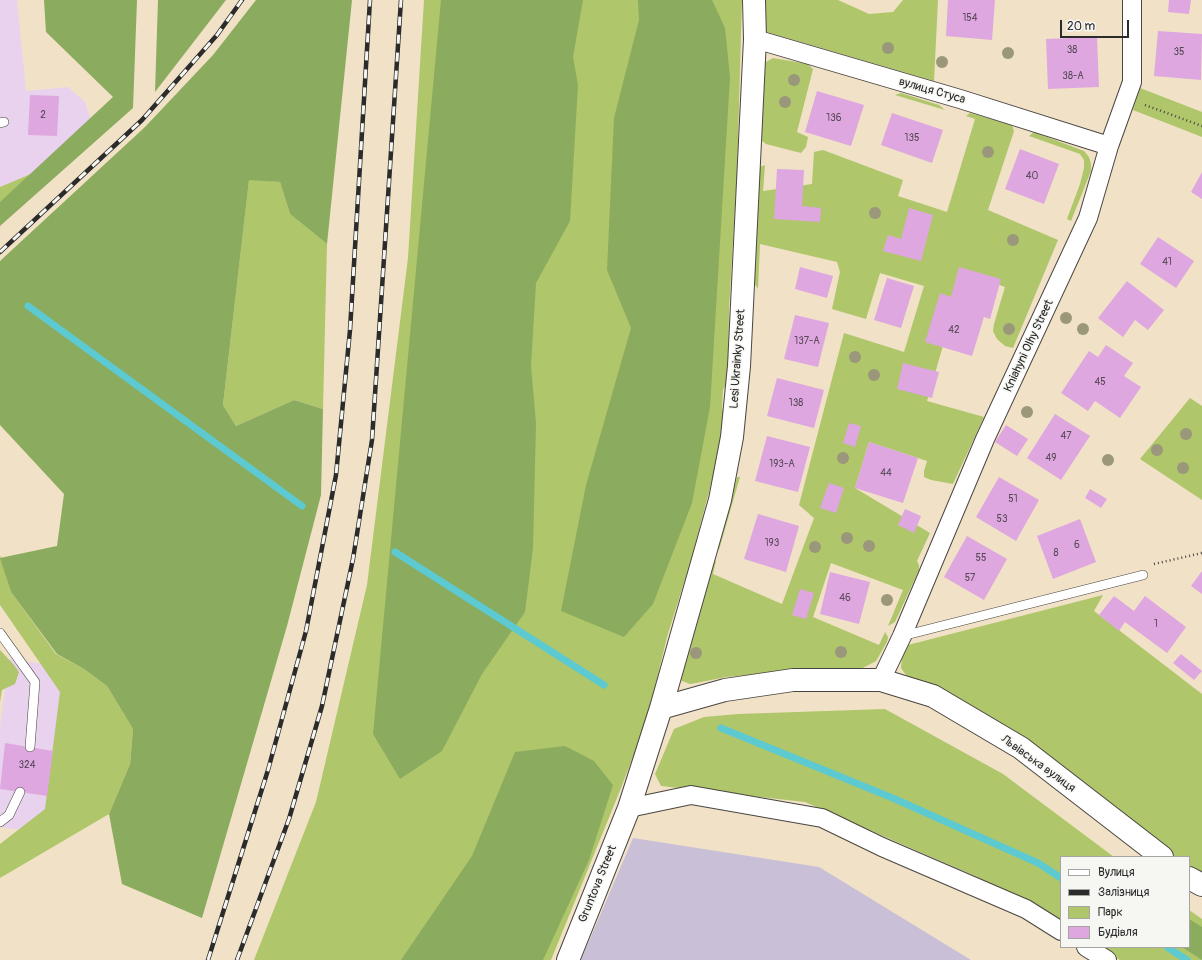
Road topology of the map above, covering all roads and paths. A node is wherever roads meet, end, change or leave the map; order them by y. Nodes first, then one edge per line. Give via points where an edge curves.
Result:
1 (754, 0) edge
2 (1132, 0) edge
3 (754, 39) junction
4 (1126, 97) junction
5 (1202, 126) edge
6 (1109, 146) junction
7 (1202, 553) edge
8 (1143, 576) joint
9 (0, 633) edge
10 (902, 636) junction
11 (881, 680) junction
12 (661, 708) junction
13 (30, 747) dead end
14 (20, 792) dead end
15 (629, 808) junction
16 (0, 822) edge
17 (1161, 856) edge
18 (1190, 879) edge
19 (1202, 885) edge
20 (1060, 930) edge
21 (1088, 948) edge
22 (568, 960) edge
23 (1107, 960) edge

1 - 3 street, Lesi Ukrainky Street
2 - 4 street, Kniahyni Olhy Street via 1132,82
3 - 6 street, вулиця Стуса via 960,99
3 - 12 street, Lesi Ukrainky Street via 738,366 732,438 720,500
4 - 5 path via 1164,114
4 - 6 street, Kniahyni Olhy Street
6 - 10 street, Kniahyni Olhy Street via 1080,236 985,439
7 - 8 path via 1152,564
8 - 10 lane
9 - 13 lane via 35,682
10 - 11 street, Kniahyni Olhy Street
11 - 12 street, Львівська вулиця via 793,680 725,690
11 - 17 street, Львівська вулиця via 933,696 1021,748
12 - 15 street, Lesi Ukrainky Street
14 - 16 lane via 9,815
15 - 20 street via 691,795 822,818 882,847 1026,909
15 - 22 street, Gruntova Street
18 - 19 street
21 - 23 street

